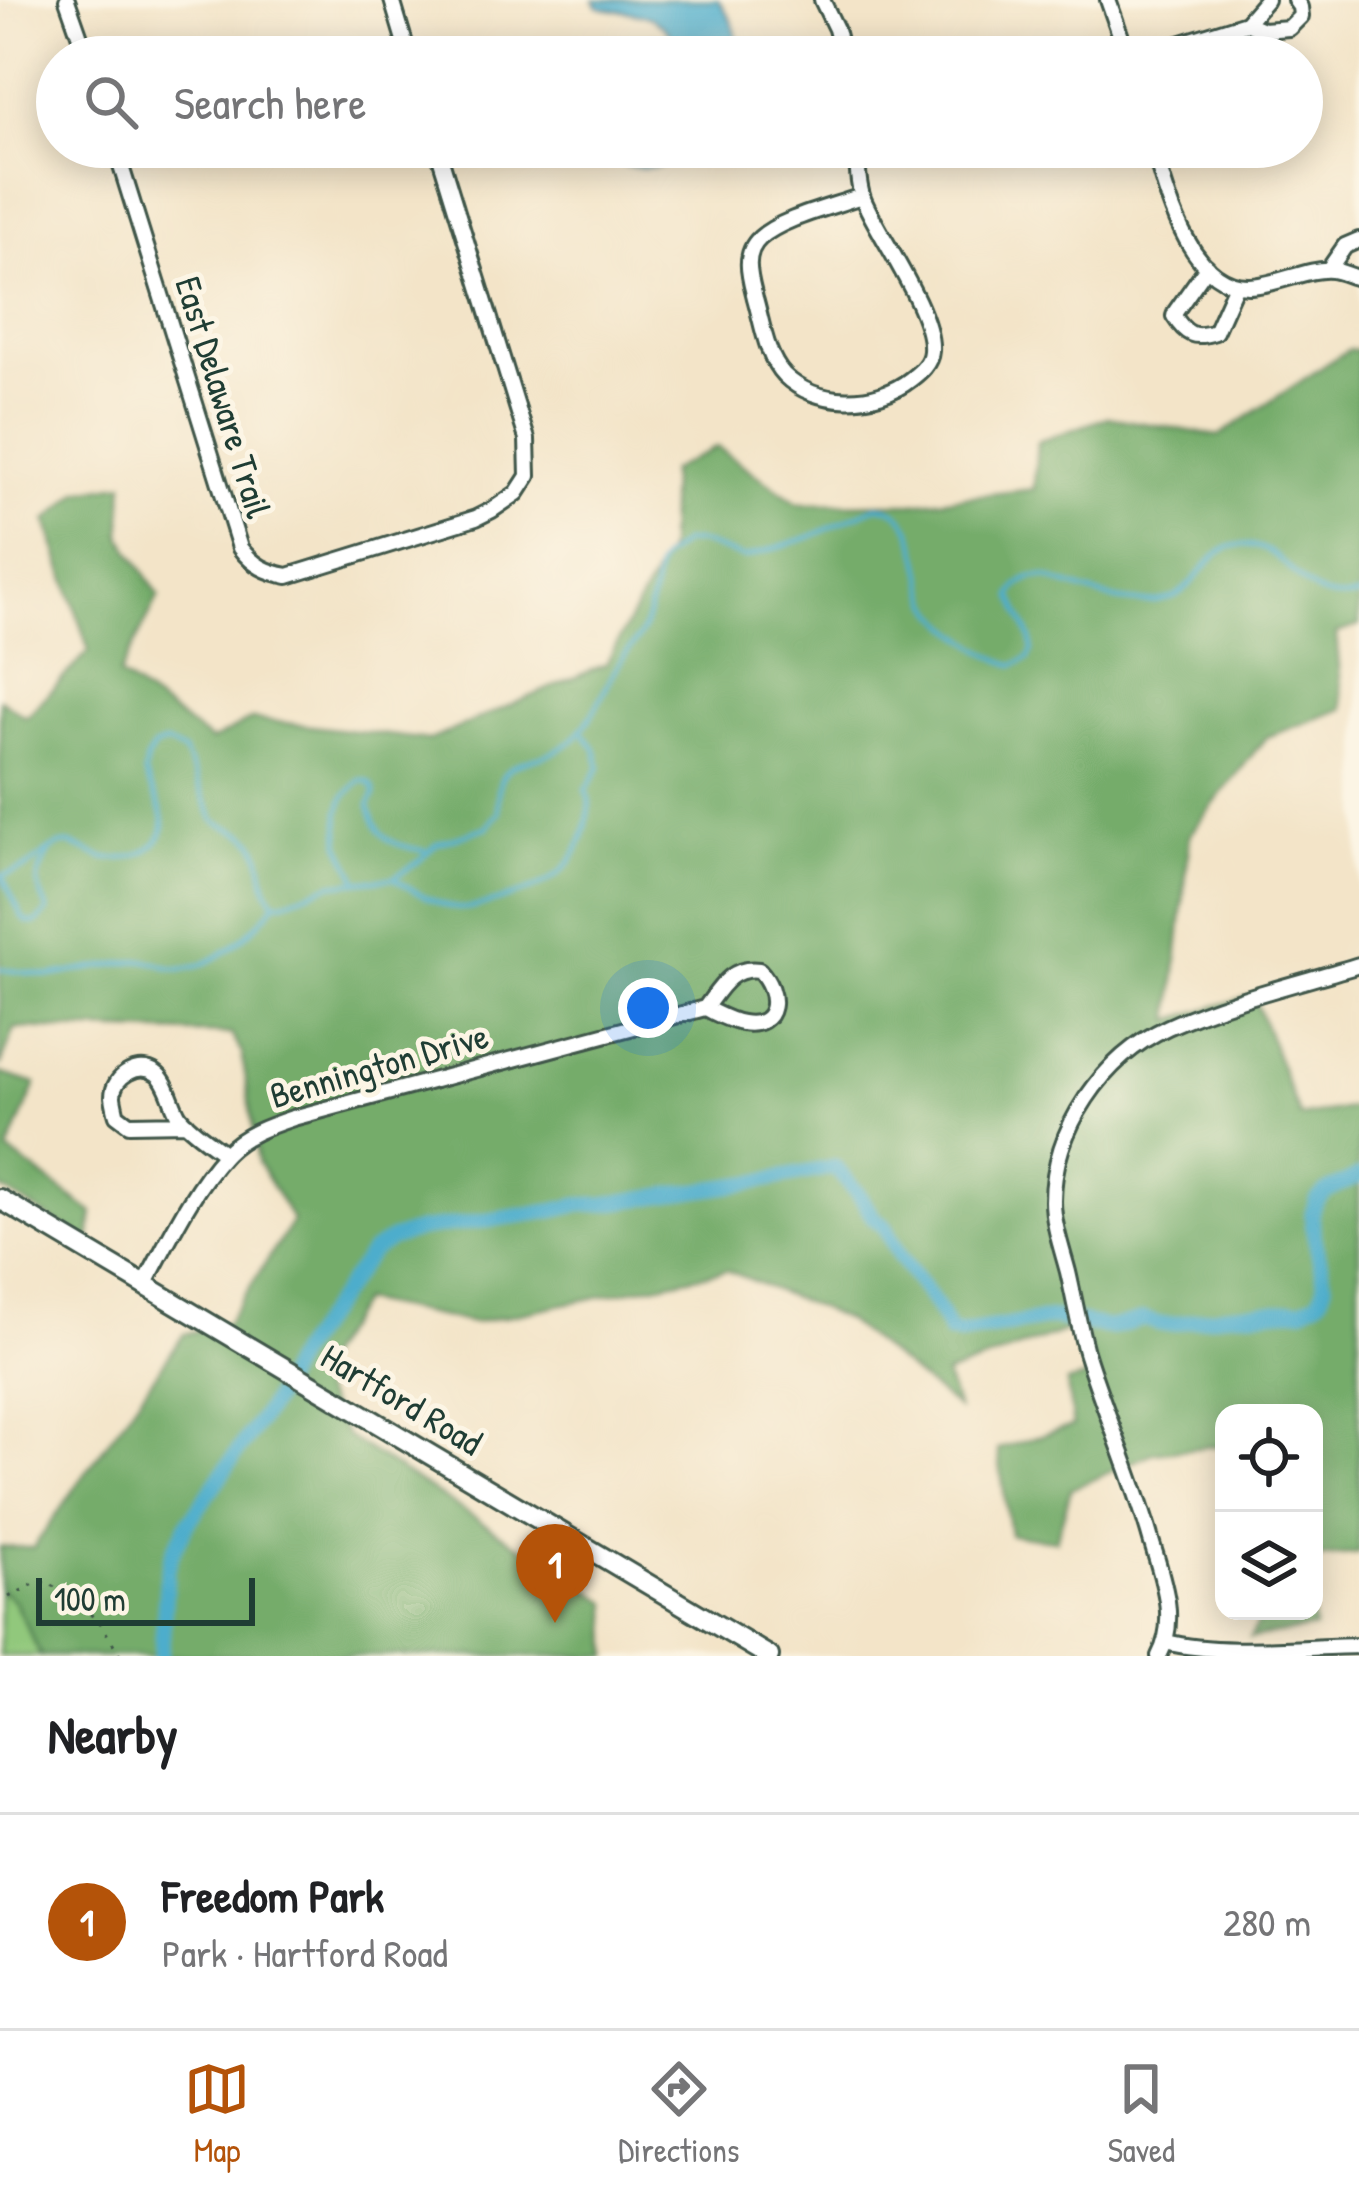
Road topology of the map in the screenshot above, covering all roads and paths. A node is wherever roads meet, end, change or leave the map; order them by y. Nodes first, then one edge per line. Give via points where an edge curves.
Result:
1 (67, 0) edge
2 (392, 0) edge
3 (822, 0) edge
4 (1108, 0) edge
5 (1266, 0) edge
6 (1295, 0) edge
7 (1246, 23) junction
8 (80, 36) edge
9 (403, 36) edge
10 (838, 36) edge
11 (1123, 36) edge
12 (1202, 36) edge
13 (122, 168) edge
14 (443, 168) edge
15 (858, 168) edge
16 (1160, 168) edge
17 (861, 196) junction
18 (1359, 240) edge
19 (1207, 266) junction
20 (1329, 269) junction
21 (1359, 278) edge
22 (1236, 285) junction
23 (1359, 965) edge
24 (705, 1008) junction
25 (185, 1123) junction
26 (225, 1154) junction
27 (0, 1199) edge
28 (143, 1285) junction
29 (9, 1597) dead end
30 (1359, 1646) edge
31 (1162, 1649) edge
32 (121, 1656) edge
33 (770, 1656) edge

1 - 8 street
2 - 9 street
3 - 10 street
4 - 11 street
5 - 7 street
6 - 7 street via 1301,16 1289,28
7 - 12 street
13 - 14 street, East Delaware Trail via 241,548 252,563 288,575 476,518 517,493 528,476 527,439
15 - 17 street
16 - 19 street via 1174,215
17 - 17 street via 763,235 748,264 782,373 840,400 902,386 931,352 923,316
18 - 20 street
19 - 22 street
19 - 22 street via 1174,316 1192,336 1215,332
20 - 21 street
20 - 22 street
23 - 31 street via 1148,1038 1097,1084 1060,1154 1053,1208 1086,1351 1165,1591
24 - 24 street, Bennington Drive via 732,974 747,969 759,970 773,990 769,1016 756,1023
24 - 26 street, Bennington Drive via 292,1118
25 - 25 street via 157,1073 142,1068 115,1084 117,1115 129,1124
25 - 26 street
26 - 28 street, Bennington Drive
27 - 28 street, Hartford Road
28 - 33 street, Hartford Road
29 - 32 path via 47,1582 99,1621
30 - 31 street

